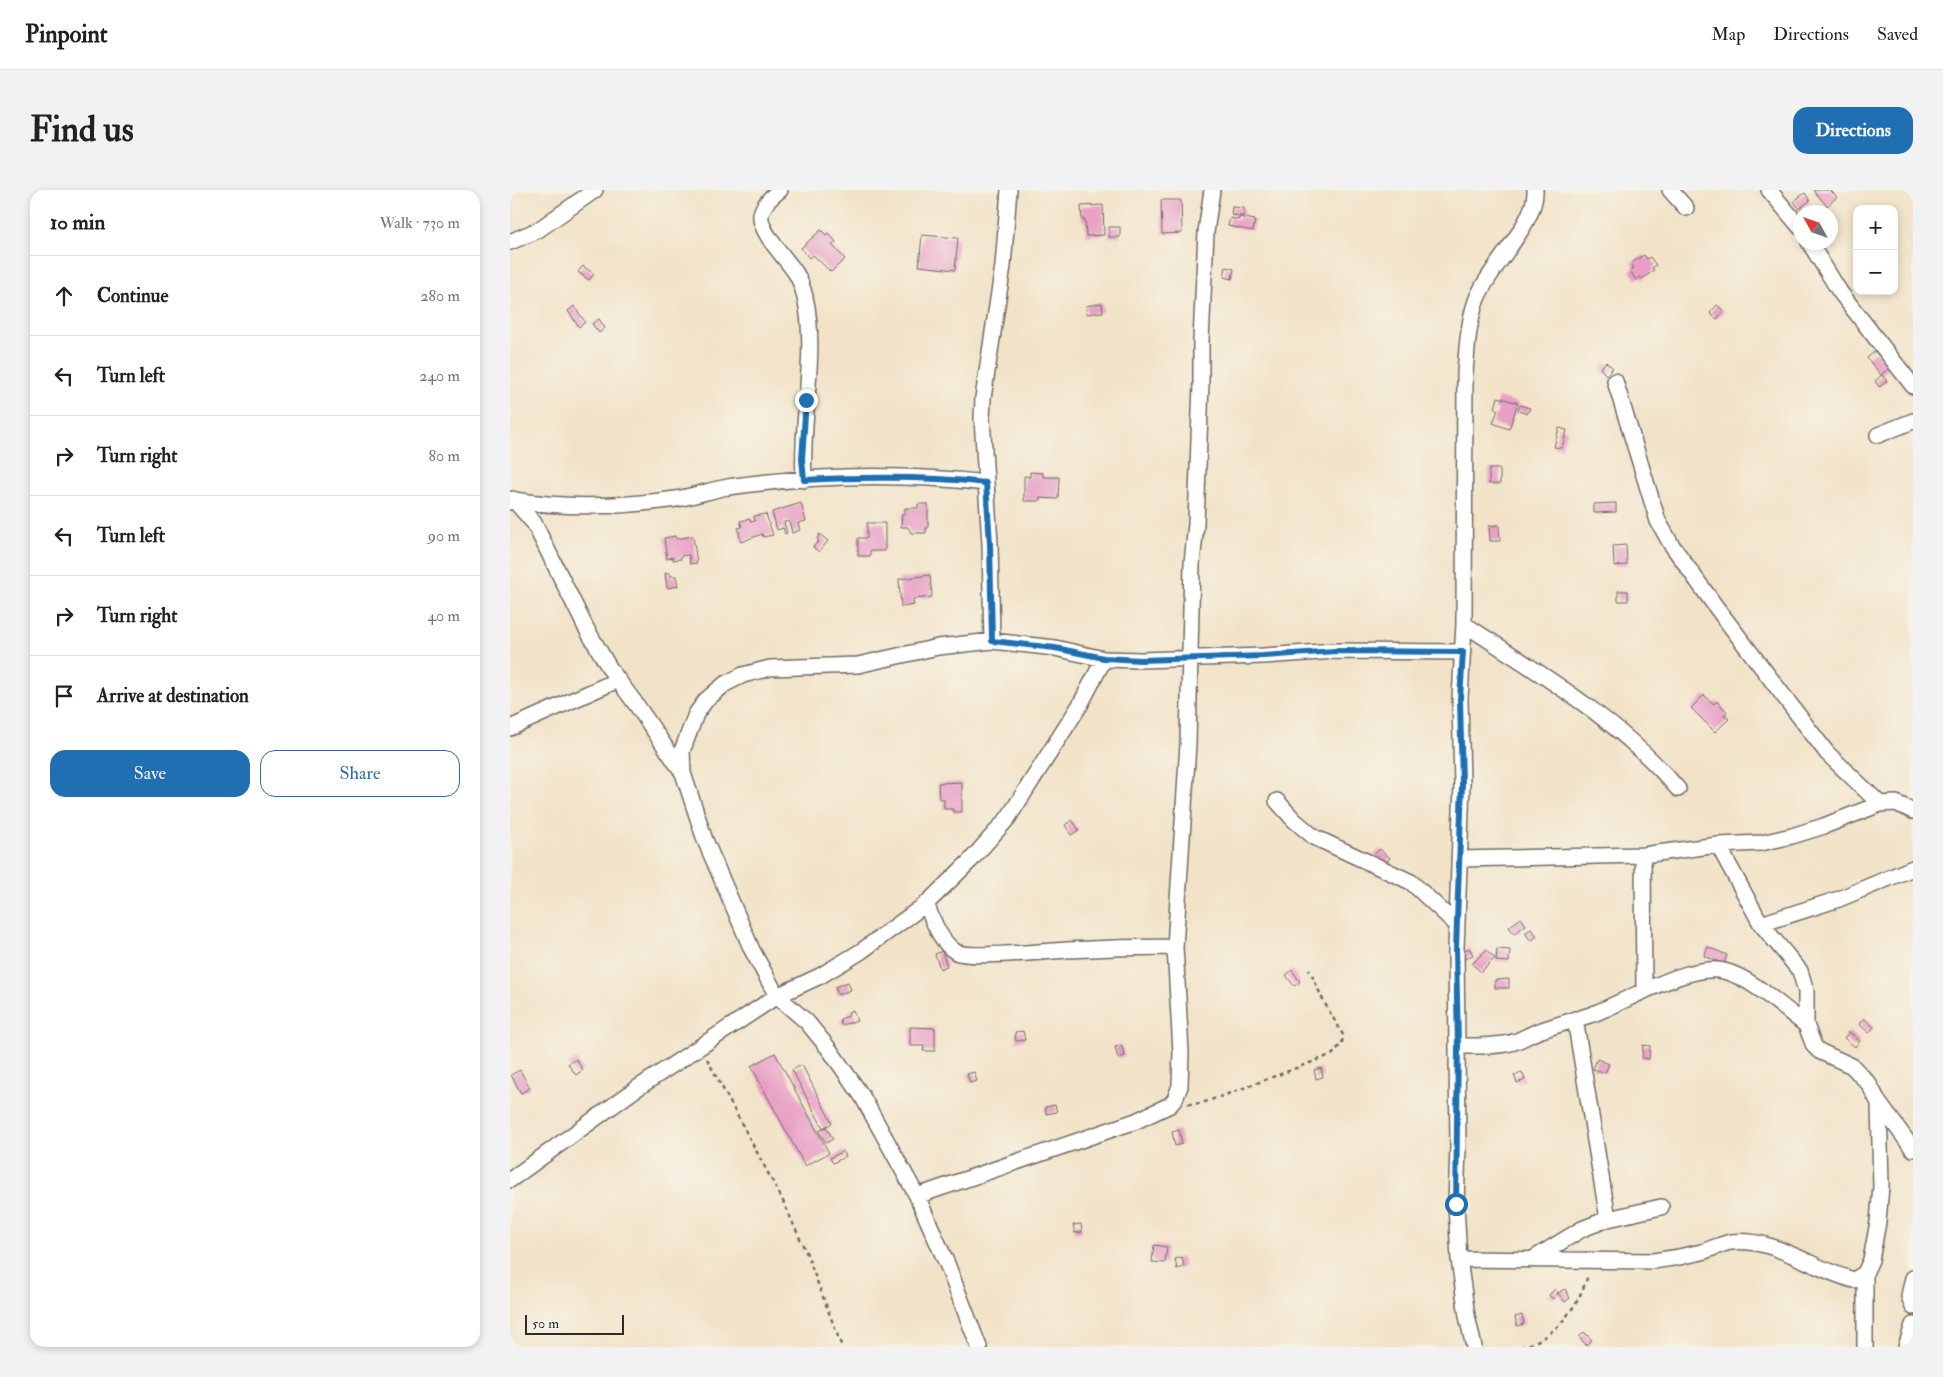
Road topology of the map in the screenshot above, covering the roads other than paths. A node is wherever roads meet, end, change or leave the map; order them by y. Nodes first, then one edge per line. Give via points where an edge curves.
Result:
1 (595, 190) edge
2 (780, 190) edge
3 (1009, 190) edge
4 (1212, 190) edge
5 (1535, 190) edge
6 (1670, 190) edge
7 (1769, 190) edge
8 (1686, 208) dead end
9 (1793, 219) edge
10 (510, 242) edge
11 (1814, 250) edge
12 (1615, 381) dead end
13 (1913, 386) edge
14 (1913, 421) edge
15 (1878, 435) dead end
16 (804, 480) junction
17 (986, 483) junction
18 (511, 499) edge
19 (1464, 624) junction
20 (992, 641) junction
21 (1463, 652) junction
22 (1104, 658) junction
23 (1189, 658) junction
24 (618, 680) junction
25 (510, 728) edge
26 (683, 773) junction
27 (1678, 789) dead end
28 (1277, 801) dead end
29 (1880, 804) junction
30 (1913, 811) edge
31 (1718, 845) junction
32 (1643, 855) junction
33 (1460, 859) junction
34 (1913, 868) edge
35 (926, 904) junction
36 (1761, 924) junction
37 (1457, 925) junction
38 (1175, 947) junction
39 (1644, 990) junction
40 (777, 996) junction
41 (1575, 1019) junction
42 (1806, 1025) junction
43 (1458, 1046) junction
44 (1880, 1103) junction
45 (1913, 1149) edge
46 (510, 1180) edge
47 (917, 1196) junction
48 (1661, 1207) dead end
49 (1608, 1220) junction
50 (1459, 1259) junction
51 (1532, 1260) junction
52 (1865, 1274) junction
53 (1913, 1278) edge
54 (1913, 1307) edge
55 (1913, 1325) edge
56 (979, 1347) edge
57 (1474, 1347) edge
58 (1865, 1347) edge
59 (1906, 1347) edge

1 - 10 street via 538,230
2 - 16 street via 765,204 760,219 771,240 797,274 805,296 809,342 803,428
3 - 17 street via 1003,266 983,398
4 - 23 street via 1206,232
5 - 19 street via 1536,198 1529,214 1477,300 1469,332 1464,373
6 - 8 street
7 - 9 street
11 - 13 street via 1840,292
12 - 29 street via 1658,521 1671,544 1827,753
14 - 15 street
16 - 17 street via 882,478
16 - 18 street via 727,487 618,506 550,506
17 - 20 street
18 - 24 street via 534,523 586,628
19 - 21 street
19 - 27 street via 1610,723 1662,769
20 - 22 street via 1055,648
20 - 26 street via 938,647 858,665 770,668 744,675 724,684 696,714 682,751
21 - 23 street via 1335,651
21 - 33 street
22 - 23 street
22 - 35 street via 1080,705 1008,818
23 - 38 street via 1188,744
24 - 25 street
24 - 26 street
26 - 40 street via 730,900
28 - 37 street via 1314,837 1411,882
29 - 30 street via 1896,803
29 - 31 street via 1792,836 1761,843
31 - 32 street
31 - 36 street
32 - 33 street
32 - 39 street
33 - 37 street
34 - 36 street via 1839,899
35 - 38 street via 947,944 958,953
35 - 40 street via 860,952
36 - 42 street via 1800,971 1806,991
37 - 43 street
38 - 47 street via 1180,1086 1170,1106 1136,1121
39 - 41 street
39 - 42 street via 1693,972 1722,970 1735,974
40 - 46 street via 636,1089
40 - 47 street via 807,1022 862,1096
41 - 43 street via 1514,1042
41 - 49 street
42 - 44 street via 1814,1046 1852,1066 1869,1084
43 - 50 street via 1456,1188
44 - 45 street
44 - 52 street via 1878,1222
47 - 56 street
48 - 49 street
49 - 51 street via 1582,1229
50 - 51 street
50 - 57 street
51 - 52 street via 1653,1261 1673,1259 1730,1242 1753,1243 1791,1254 1854,1280
52 - 58 street
53 - 54 street via 1909,1296
55 - 59 street

